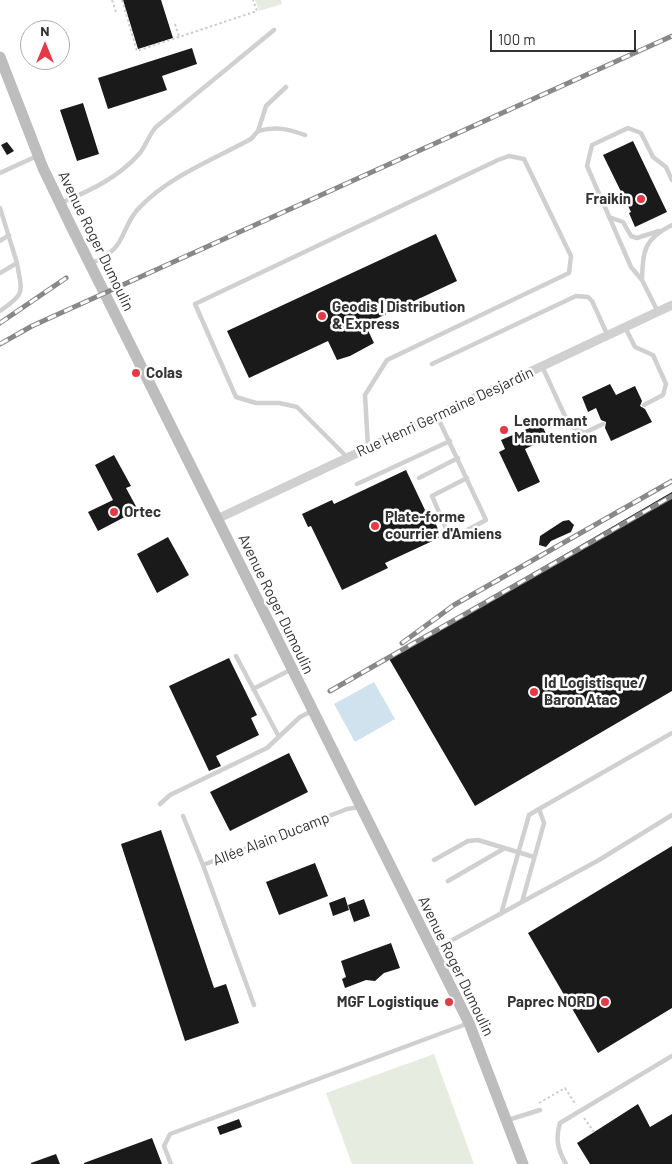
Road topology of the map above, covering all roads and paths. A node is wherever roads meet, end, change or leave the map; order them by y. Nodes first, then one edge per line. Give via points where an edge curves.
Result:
1 (112, 0) edge
2 (122, 0) edge
3 (254, 0) edge
4 (116, 12) dead end
5 (175, 24) dead end
6 (274, 30) dead end
7 (179, 36) junction
8 (0, 57) edge
9 (286, 87) dead end
10 (258, 132) junction
11 (306, 135) dead end
12 (38, 155) junction
13 (0, 173) edge
14 (672, 180) edge
15 (60, 203) junction
16 (0, 208) edge
17 (609, 217) junction
18 (672, 225) edge
19 (660, 231) junction
20 (9, 235) junction
21 (0, 240) edge
22 (17, 262) junction
23 (90, 264) junction
24 (0, 273) edge
25 (642, 280) junction
26 (672, 305) edge
27 (0, 311) edge
28 (658, 312) junction
29 (625, 327) junction
30 (608, 336) junction
31 (432, 364) dead end
32 (542, 366) junction
33 (644, 405) dead end
34 (437, 416) junction
35 (603, 424) dead end
36 (450, 441) junction
37 (368, 448) junction
38 (348, 458) junction
39 (458, 458) junction
40 (419, 478) dead end
41 (467, 478) junction
42 (357, 484) dead end
43 (217, 519) junction
44 (236, 656) dead end
45 (292, 669) junction
46 (253, 689) junction
47 (313, 711) junction
48 (672, 733) edge
49 (279, 737) junction
50 (160, 804) dead end
51 (362, 806) junction
52 (539, 809) junction
53 (672, 815) edge
54 (183, 816) dead end
55 (506, 848) junction
56 (519, 852) junction
57 (534, 857) junction
58 (434, 860) dead end
59 (203, 865) junction
60 (448, 881) dead end
61 (522, 902) junction
62 (501, 914) junction
63 (433, 950) junction
64 (254, 1005) dead end
65 (469, 1023) junction
66 (672, 1056) edge
67 (539, 1104) dead end
68 (540, 1110) dead end
69 (580, 1111) junction
70 (507, 1121) junction
71 (594, 1132) dead end
72 (171, 1164) edge
73 (523, 1164) edge
74 (566, 1164) edge

1 - 4 path
2 - 7 path via 137,51
3 - 7 path via 257,11
5 - 7 path
6 - 15 lane via 156,127 141,151 119,174
8 - 12 main road, Avenue Roger Dumoulin
9 - 10 lane via 266,106
10 - 11 lane via 281,127
10 - 23 lane via 251,139 164,186 132,215 114,249
12 - 13 lane
12 - 15 main road, Avenue Roger Dumoulin
14 - 17 lane via 666,167 653,157 641,133 628,128 592,146 587,166
15 - 23 main road, Avenue Roger Dumoulin
16 - 20 lane
17 - 19 lane via 623,222 630,236 638,238
17 - 25 lane via 631,267
18 - 19 lane
19 - 25 lane via 645,248
20 - 21 lane
20 - 22 lane
22 - 24 lane
22 - 27 lane via 19,298
23 - 43 main road, Avenue Roger Dumoulin
25 - 28 lane
26 - 28 street, Rue Henri Germaine Desjardin
28 - 29 street, Rue Henri Germaine Desjardin
29 - 30 street, Rue Henri Germaine Desjardin
29 - 33 lane via 634,347 653,355 666,384 663,395
30 - 31 lane via 592,301 588,297 576,296
30 - 32 street, Rue Henri Germaine Desjardin
32 - 34 street, Rue Henri Germaine Desjardin
32 - 35 lane via 569,425 584,433
34 - 36 lane
34 - 37 street, Rue Henri Germaine Desjardin
36 - 39 lane
36 - 42 lane
37 - 38 street, Rue Henri Germaine Desjardin
37 - 38 lane via 365,395 387,360 569,273 572,256 524,159 509,156 498,160 195,304 236,397 256,403 297,407
38 - 43 street, Rue Henri Germaine Desjardin
39 - 40 lane
39 - 41 lane
41 - 41 lane via 486,520 456,536 449,535 432,496
43 - 45 main road, Avenue Roger Dumoulin
44 - 46 lane
45 - 46 lane
45 - 47 main road, Avenue Roger Dumoulin
46 - 49 lane
47 - 49 lane via 300,717
47 - 51 main road, Avenue Roger Dumoulin
48 - 52 lane
49 - 50 lane via 267,748 170,795
51 - 59 lane, Allée Alain Ducamp
51 - 63 main road, Avenue Roger Dumoulin
52 - 56 lane via 529,815
52 - 57 lane via 544,823
53 - 61 lane
54 - 59 lane, Allée Alain Ducamp
55 - 56 lane
55 - 58 lane via 478,840 468,841
55 - 60 lane
56 - 57 lane
56 - 62 lane
57 - 61 lane
59 - 64 lane
61 - 62 lane
62 - 63 lane
63 - 65 main road, Avenue Roger Dumoulin
65 - 70 main road, Avenue Roger Dumoulin
65 - 72 lane via 170,1134 164,1146
66 - 69 lane
67 - 69 path via 564,1088
68 - 70 lane
69 - 71 path
69 - 74 lane via 560,1123 556,1134 558,1151
70 - 73 main road, Avenue Roger Dumoulin

